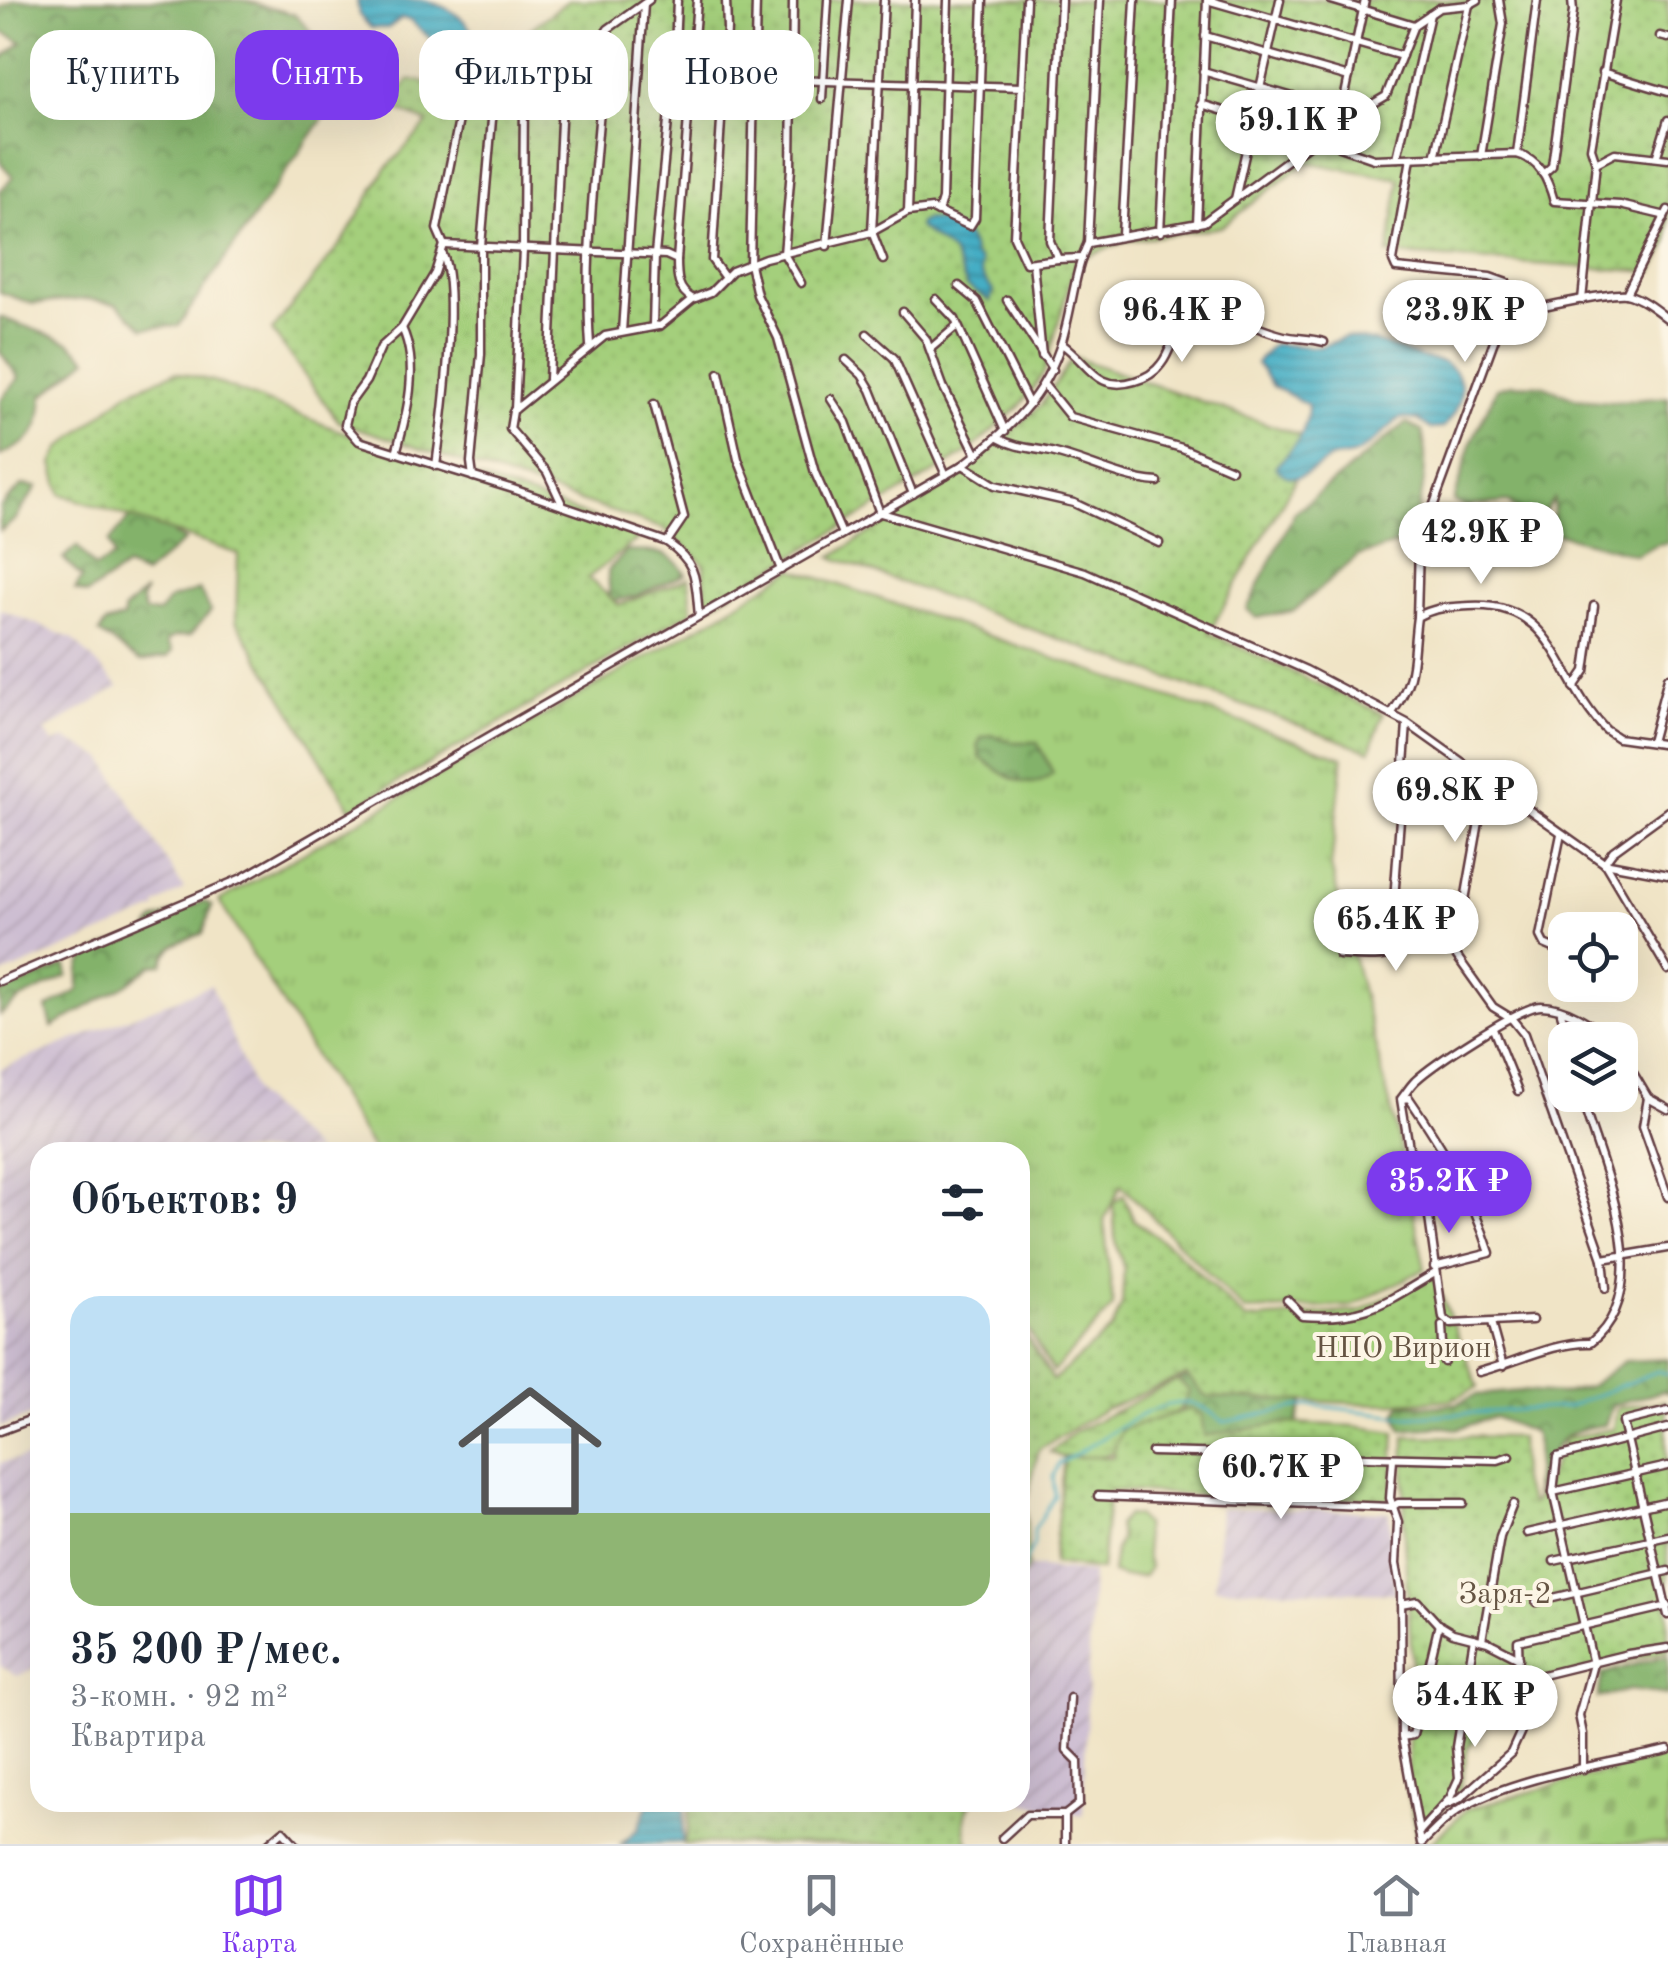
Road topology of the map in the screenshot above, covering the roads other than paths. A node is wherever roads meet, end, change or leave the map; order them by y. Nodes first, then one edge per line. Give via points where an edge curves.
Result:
1 (677, 0) edge
2 (697, 0) edge
3 (726, 0) edge
4 (756, 0) edge
5 (793, 0) edge
6 (828, 0) edge
7 (848, 0) edge
8 (884, 0) edge
9 (915, 0) edge
10 (948, 0) edge
11 (983, 0) edge
12 (1026, 0) edge
13 (1061, 0) edge
14 (1100, 0) edge
15 (1136, 0) edge
16 (1172, 0) edge
17 (1207, 0) edge
18 (1280, 0) edge
19 (1331, 0) edge
20 (1365, 0) edge
21 (1478, 0) edge
22 (1499, 0) edge
23 (1537, 0) edge
24 (1572, 0) edge
25 (1616, 0) edge
26 (646, 2) edge
27 (1448, 3) edge
28 (1468, 5) junction
29 (1363, 10) junction
30 (1430, 14) junction
31 (1276, 21) junction
32 (1414, 24) junction
33 (608, 29) joint
34 (793, 30) edge
35 (1205, 36) junction
36 (1356, 44) junction
37 (1268, 53) junction
38 (1402, 56) junction
39 (1203, 71) junction
40 (1602, 72) junction
41 (1348, 78) junction
42 (814, 80) edge
43 (823, 80) junction
44 (842, 83) junction
45 (879, 84) junction
46 (911, 84) junction
47 (946, 86) junction
48 (980, 86) junction
49 (1022, 86) junction
50 (1260, 87) junction
51 (1668, 92) edge
52 (822, 99) dead end
53 (1201, 104) junction
54 (1341, 111) junction
55 (456, 120) edge
56 (492, 120) edge
57 (524, 120) edge
58 (560, 120) edge
59 (792, 120) edge
60 (1252, 120) junction
61 (1668, 120) edge
62 (1338, 125) junction
63 (1327, 131) junction
64 (1316, 140) junction
65 (1517, 154) junction
66 (1657, 155) junction
67 (1481, 156) junction
68 (1397, 158) junction
69 (1411, 158) junction
70 (1435, 158) junction
71 (1668, 159) edge
72 (1596, 163) junction
73 (1543, 174) junction
74 (1234, 200) junction
75 (1593, 204) junction
76 (1668, 210) edge
77 (908, 212) junction
78 (938, 212) junction
79 (1664, 218) junction
80 (1197, 226) junction
81 (872, 232) junction
82 (1160, 232) junction
83 (1122, 235) junction
84 (1088, 243) junction
85 (482, 246) junction
86 (826, 246) junction
87 (444, 249) junction
88 (523, 250) junction
89 (555, 252) junction
90 (588, 254) junction
91 (655, 254) junction
92 (784, 254) junction
93 (625, 256) junction
94 (1058, 258) junction
95 (1082, 258) junction
96 (676, 260) junction
97 (883, 260) dead end
98 (750, 264) junction
99 (1032, 264) junction
100 (724, 278) junction
101 (800, 283) dead end
102 (959, 286) dead end
103 (1626, 294) junction
104 (693, 298) junction
105 (936, 300) dead end
106 (1008, 300) dead end
107 (1582, 300) junction
108 (903, 312) dead end
109 (1517, 314) junction
110 (1668, 319) edge
111 (660, 326) junction
112 (957, 326) junction
113 (402, 328) junction
114 (622, 332) junction
115 (867, 334) dead end
116 (1324, 342) dead end
117 (1062, 344) junction
118 (590, 345) junction
119 (930, 349) junction
120 (1042, 356) junction
121 (846, 360) dead end
122 (1052, 370) junction
123 (719, 373) dead end
124 (549, 379) junction
125 (1045, 386) junction
126 (831, 399) dead end
127 (654, 404) dead end
128 (1030, 404) junction
129 (515, 409) junction
130 (1005, 431) junction
131 (998, 438) junction
132 (396, 454) junction
133 (976, 454) junction
134 (963, 465) junction
135 (436, 466) junction
136 (1231, 469) dead end
137 (946, 475) junction
138 (473, 477) junction
139 (1158, 482) dead end
140 (913, 494) junction
141 (563, 506) junction
142 (880, 513) junction
143 (842, 534) junction
144 (667, 542) junction
145 (1159, 543) dead end
146 (781, 570) junction
147 (1594, 606) dead end
148 (699, 616) junction
149 (1417, 617) junction
150 (1668, 678) edge
151 (1574, 686) junction
152 (1392, 714) junction
153 (1407, 723) junction
154 (1651, 742) junction
155 (1668, 745) edge
156 (1487, 777) junction
157 (1668, 811) edge
158 (1561, 834) junction
159 (1604, 863) junction
160 (1668, 875) edge
161 (1420, 929) junction
162 (1441, 934) junction
163 (1548, 946) edge
164 (1339, 955) dead end
165 (1668, 970) edge
166 (0, 981) edge
167 (1560, 1011) junction
168 (1512, 1018) junction
169 (1564, 1022) edge
170 (1588, 1022) edge
171 (1493, 1030) junction
172 (1638, 1081) edge
173 (1518, 1092) dead end
174 (1648, 1098) junction
175 (1400, 1100) junction
176 (1668, 1109) edge
177 (1586, 1112) edge
178 (1464, 1188) junction
179 (1426, 1196) junction
180 (1668, 1197) edge
181 (1668, 1248) edge
182 (1624, 1255) junction
183 (1601, 1256) junction
184 (1435, 1270) junction
185 (1606, 1288) dead end
186 (1287, 1300) dead end
187 (1532, 1320) dead end
188 (1491, 1323) junction
189 (1442, 1326) dead end
190 (1444, 1362) dead end
191 (1503, 1366) junction
192 (1479, 1372) dead end
193 (1668, 1411) edge
194 (30, 1420) edge
195 (1668, 1428) edge
196 (0, 1432) edge
197 (1628, 1439) junction
198 (1152, 1452) dead end
199 (1308, 1456) junction
200 (1510, 1456) dead end
201 (1392, 1459) junction
202 (1668, 1466) edge
203 (1636, 1473) junction
204 (1553, 1492) junction
205 (1098, 1496) dead end
206 (1668, 1501) edge
207 (1463, 1503) dead end
208 (1308, 1504) junction
209 (1513, 1504) dead end
210 (1644, 1506) junction
211 (1392, 1507) junction
212 (1562, 1524) junction
213 (1527, 1533) dead end
214 (1668, 1536) edge
215 (1650, 1540) junction
216 (1570, 1558) junction
217 (1554, 1562) dead end
218 (1664, 1572) edge
219 (1576, 1592) junction
220 (1536, 1602) dead end
221 (1402, 1604) junction
222 (1667, 1610) edge
223 (1439, 1624) junction
224 (1584, 1626) junction
225 (1478, 1639) junction
226 (1668, 1648) edge
227 (1519, 1658) junction
228 (1593, 1664) junction
229 (1518, 1681) junction
230 (1070, 1698) dead end
231 (1402, 1737) junction
232 (1668, 1750) edge
233 (1583, 1769) junction
234 (1445, 1804) junction
235 (1065, 1815) junction
236 (1419, 1832) junction
237 (1002, 1838) dead end
238 (268, 1844) edge
239 (295, 1844) edge
240 (1064, 1844) edge
241 (1421, 1844) edge

1 - 91 street
2 - 96 street
3 - 100 street via 712,260
4 - 98 street
5 - 34 street
6 - 43 street
7 - 44 street
8 - 45 street
9 - 46 street
10 - 47 street
11 - 48 street
12 - 49 street
13 - 94 street via 1050,241
14 - 84 street
15 - 83 street
16 - 82 street
17 - 31 street
17 - 35 street
18 - 31 street
19 - 29 street
20 - 29 street
21 - 28 street
22 - 67 street via 1503,24
23 - 65 street
24 - 73 street via 1556,143 1552,166
25 - 40 street
26 - 33 street
26 - 93 street
27 - 28 street
27 - 30 street
28 - 70 street
29 - 32 street
29 - 36 street
30 - 32 street
30 - 68 street
31 - 36 street
31 - 37 street
32 - 38 street
33 - 90 street
35 - 37 street
35 - 39 street
36 - 38 street
36 - 41 street
37 - 41 street
37 - 50 street
38 - 62 street via 1386,96
39 - 50 street
39 - 53 street
40 - 51 street
40 - 72 street
41 - 54 street
42 - 43 street
43 - 44 street
43 - 52 street
44 - 45 street
44 - 86 street
45 - 46 street
45 - 81 street
46 - 47 street
46 - 77 street
47 - 48 street
47 - 78 street
48 - 49 street
48 - 78 street via 975,218 970,226
49 - 99 street via 1014,238
50 - 54 street
50 - 60 street
53 - 60 street
53 - 80 street
54 - 62 street
55 - 87 street via 437,230
56 - 85 street
57 - 88 street
58 - 89 street
59 - 92 street
60 - 64 street
60 - 74 street
61 - 66 street
62 - 63 street
63 - 64 street
63 - 68 street via 1354,154
64 - 74 street
65 - 67 street
65 - 73 street via 1531,157
66 - 71 street
66 - 72 street via 1614,153
67 - 70 street
68 - 69 street
69 - 70 street
69 - 109 street via 1396,268 1503,281
72 - 75 street
73 - 75 street via 1554,201
74 - 80 street
75 - 79 street
75 - 107 street
76 - 79 street
77 - 78 street
77 - 81 street
79 - 103 street
80 - 82 street
81 - 86 street
81 - 97 street
82 - 83 street
83 - 84 street
84 - 95 street
85 - 87 street
85 - 88 street
85 - 138 street
86 - 92 street
87 - 113 street
87 - 135 street via 450,289
88 - 89 street
88 - 129 street
89 - 90 street
89 - 124 street
90 - 93 street
90 - 118 street
91 - 93 street
91 - 96 street
91 - 111 street via 651,317
92 - 98 street
92 - 101 street
93 - 114 street
94 - 95 street
94 - 99 street
95 - 117 street
96 - 104 street via 677,280
98 - 100 street
98 - 143 street via 815,473
99 - 120 street
100 - 104 street
102 - 128 street via 977,302
103 - 107 street
103 - 110 street
104 - 111 street
105 - 112 street
106 - 120 street
107 - 109 street
108 - 119 street
109 - 149 street via 1498,330 1419,545
111 - 114 street
112 - 119 street
112 - 130 street
113 - 132 street via 410,368
113 - 132 street via 381,348 345,425 359,441
114 - 118 street
115 - 137 street via 894,358
116 - 117 street via 1286,336 1243,318 1198,315 1182,321 1162,364 1147,378 1120,386 1102,382
117 - 122 street
118 - 124 street
119 - 133 street
120 - 122 street
121 - 140 street via 870,390
122 - 125 street
123 - 146 street via 738,459
124 - 129 street
125 - 128 street
125 - 136 street via 1070,418 1182,448
126 - 142 street
127 - 144 street via 684,517
128 - 130 street
129 - 141 street via 510,429 548,472
130 - 131 street
131 - 133 street
131 - 139 street via 1129,480
132 - 135 street
133 - 134 street
134 - 137 street
134 - 145 street via 995,485 1074,503
135 - 138 street
137 - 140 street
138 - 141 street
140 - 142 street
141 - 144 street
142 - 143 street
142 - 152 street via 1085,572
143 - 146 street
144 - 148 street via 694,569
146 - 148 street
147 - 151 street via 1585,671
148 - 166 street via 242,878
149 - 151 street via 1444,607 1515,610 1536,625
149 - 152 street via 1413,674
150 - 154 street
151 - 154 street via 1606,730
152 - 153 street
153 - 156 street
153 - 161 street via 1393,914 1404,926
154 - 155 street
156 - 158 street
156 - 162 street via 1462,917 1454,931
157 - 159 street
158 - 159 street
158 - 163 street via 1540,936
159 - 160 street
159 - 165 street
161 - 162 street
161 - 164 street via 1384,959
162 - 168 street via 1494,1007
167 - 168 street via 1545,1006
167 - 169 street
167 - 170 street
168 - 171 street
168 - 183 street via 1553,1111
171 - 173 street
171 - 175 street via 1416,1080
172 - 174 street
174 - 176 street
174 - 180 street via 1643,1126
175 - 178 street via 1409,1098
175 - 179 street via 1411,1160
177 - 182 street
178 - 179 street
178 - 184 street via 1490,1253
179 - 184 street
181 - 182 street
182 - 183 street
182 - 191 street via 1624,1276 1599,1336
183 - 185 street
184 - 186 street via 1372,1310 1354,1314 1302,1315
184 - 188 street via 1446,1324
187 - 188 street
188 - 191 street
189 - 190 street
191 - 192 street
193 - 197 street via 1624,1422
194 - 196 street
195 - 197 street
197 - 203 street
197 - 204 street via 1557,1456
198 - 199 street
199 - 201 street
199 - 208 street
200 - 201 street
201 - 211 street
202 - 203 street
203 - 204 street
203 - 210 street
204 - 212 street
205 - 208 street
206 - 210 street
207 - 211 street
208 - 211 street
209 - 225 street
210 - 212 street
210 - 215 street
211 - 221 street
212 - 213 street
212 - 216 street
214 - 215 street
215 - 216 street
215 - 218 street
216 - 217 street
216 - 219 street
218 - 219 street
218 - 222 street
219 - 220 street
219 - 224 street
221 - 223 street via 1417,1601
221 - 231 street
222 - 224 street
223 - 225 street
223 - 231 street via 1413,1735
224 - 227 street via 1518,1642
224 - 228 street
225 - 227 street
225 - 234 street via 1456,1747 1459,1778
226 - 228 street
227 - 229 street
228 - 229 street
228 - 233 street via 1579,1715
229 - 234 street via 1521,1731 1511,1754
230 - 235 street via 1067,1750 1078,1761 1079,1804
231 - 236 street
232 - 233 street
233 - 241 street via 1476,1800
234 - 236 street
235 - 237 street via 1026,1815
235 - 240 street
236 - 241 street
238 - 239 street via 283,1830

